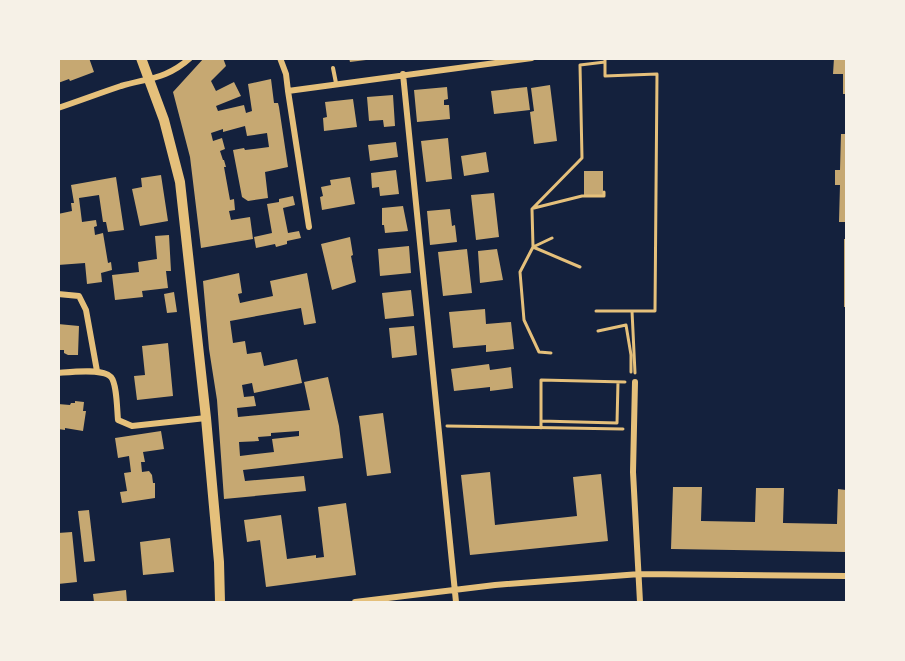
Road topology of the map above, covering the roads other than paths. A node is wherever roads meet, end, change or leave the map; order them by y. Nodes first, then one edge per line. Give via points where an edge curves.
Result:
1 (141, 58) edge
2 (190, 58) edge
3 (280, 58) edge
4 (532, 58) edge
5 (333, 68) dead end
6 (403, 74) junction
7 (150, 80) junction
8 (336, 83) junction
9 (288, 91) junction
10 (58, 108) edge
11 (309, 227) dead end
12 (58, 294) edge
13 (97, 372) junction
14 (58, 373) edge
15 (635, 380) road end
16 (206, 417) junction
17 (640, 574) junction
18 (846, 576) edge
19 (221, 584) junction
20 (454, 590) junction
21 (220, 603) edge
22 (229, 603) edge
23 (355, 603) edge
24 (456, 603) edge
25 (640, 603) edge

1 - 7 main road
2 - 7 street via 178,69
3 - 9 street
4 - 6 street
5 - 8 lane
6 - 8 street
6 - 20 street
7 - 10 street
7 - 16 main road via 180,182
8 - 9 street
9 - 11 street
12 - 13 street via 79,296 86,310
13 - 14 street
13 - 16 street via 111,376 118,420 132,426
15 - 17 street via 633,472
16 - 19 main road
17 - 18 street
17 - 20 street
17 - 25 street
19 - 21 main road
19 - 22 main road
20 - 23 street
20 - 24 street

